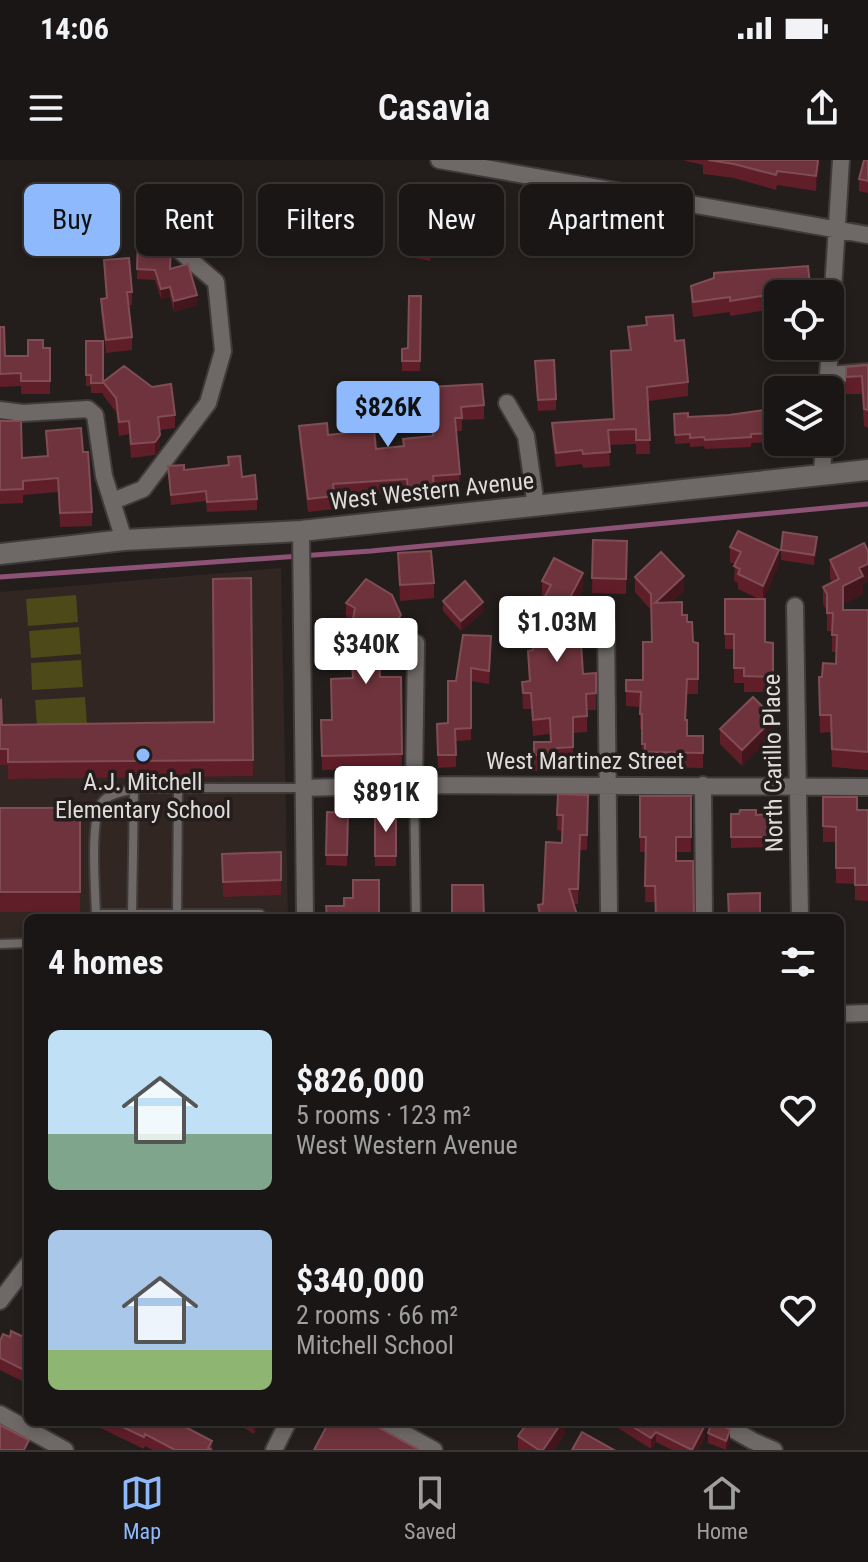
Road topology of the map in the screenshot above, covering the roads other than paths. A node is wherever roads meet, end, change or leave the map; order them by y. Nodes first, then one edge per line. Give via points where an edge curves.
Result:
1 (439, 160) edge
2 (841, 160) edge
3 (836, 229) junction
4 (868, 235) edge
5 (186, 256) edge
6 (833, 280) edge
7 (868, 372) edge
8 (844, 379) edge
9 (507, 403) dead end
10 (0, 410) edge
11 (823, 456) edge
12 (868, 470) edge
13 (822, 474) junction
14 (113, 501) junction
15 (536, 506) junction
16 (301, 531) junction
17 (124, 540) junction
18 (0, 554) edge
19 (795, 606) dead end
20 (606, 624) dead end
21 (416, 643) dead end
22 (414, 785) junction
23 (703, 785) junction
24 (608, 786) junction
25 (798, 787) junction
26 (868, 787) edge
27 (178, 788) junction
28 (302, 788) junction
29 (134, 789) junction
30 (609, 911) dead end
31 (96, 914) edge
32 (132, 914) joint
33 (177, 914) junction
34 (260, 914) dead end
35 (305, 914) edge
36 (416, 914) edge
37 (704, 914) edge
38 (800, 914) edge
39 (24, 943) edge
40 (0, 944) edge
41 (868, 1013) edge
42 (844, 1014) edge
43 (24, 1269) edge
44 (0, 1301) edge
45 (0, 1414) edge
46 (286, 1426) edge
47 (390, 1426) edge
48 (725, 1426) edge
49 (47, 1446) edge
50 (750, 1446) edge
51 (65, 1450) edge
52 (274, 1450) edge
53 (434, 1450) edge
54 (774, 1450) edge

1 - 3 street
2 - 3 street
3 - 4 street
3 - 6 street
5 - 14 street via 216,282 223,351 208,403 143,489
7 - 8 street
9 - 15 street via 526,436
10 - 14 street via 88,409 95,415
11 - 13 street
12 - 13 street, West Western Avenue
13 - 15 street, West Western Avenue
14 - 17 street
15 - 16 street, West Western Avenue
16 - 17 street, West Western Avenue
16 - 28 street
17 - 18 street, West Western Avenue
19 - 25 street, North Carillo Place
20 - 24 street
21 - 22 street
22 - 24 street, West Martinez Street
22 - 28 street, West Martinez Street
22 - 36 lane
23 - 24 street, West Martinez Street
23 - 25 street, West Martinez Street
23 - 37 street
24 - 30 street
25 - 26 street, West Martinez Street
25 - 38 street, North Carillo Place
27 - 28 lane
27 - 29 lane
27 - 33 lane
28 - 35 street
29 - 31 lane via 103,800 98,810
29 - 32 lane
32 - 33 lane
33 - 34 lane
39 - 40 lane
41 - 42 street
43 - 44 street
45 - 49 street
46 - 52 street
47 - 53 street
48 - 50 street
49 - 51 street
50 - 54 street

